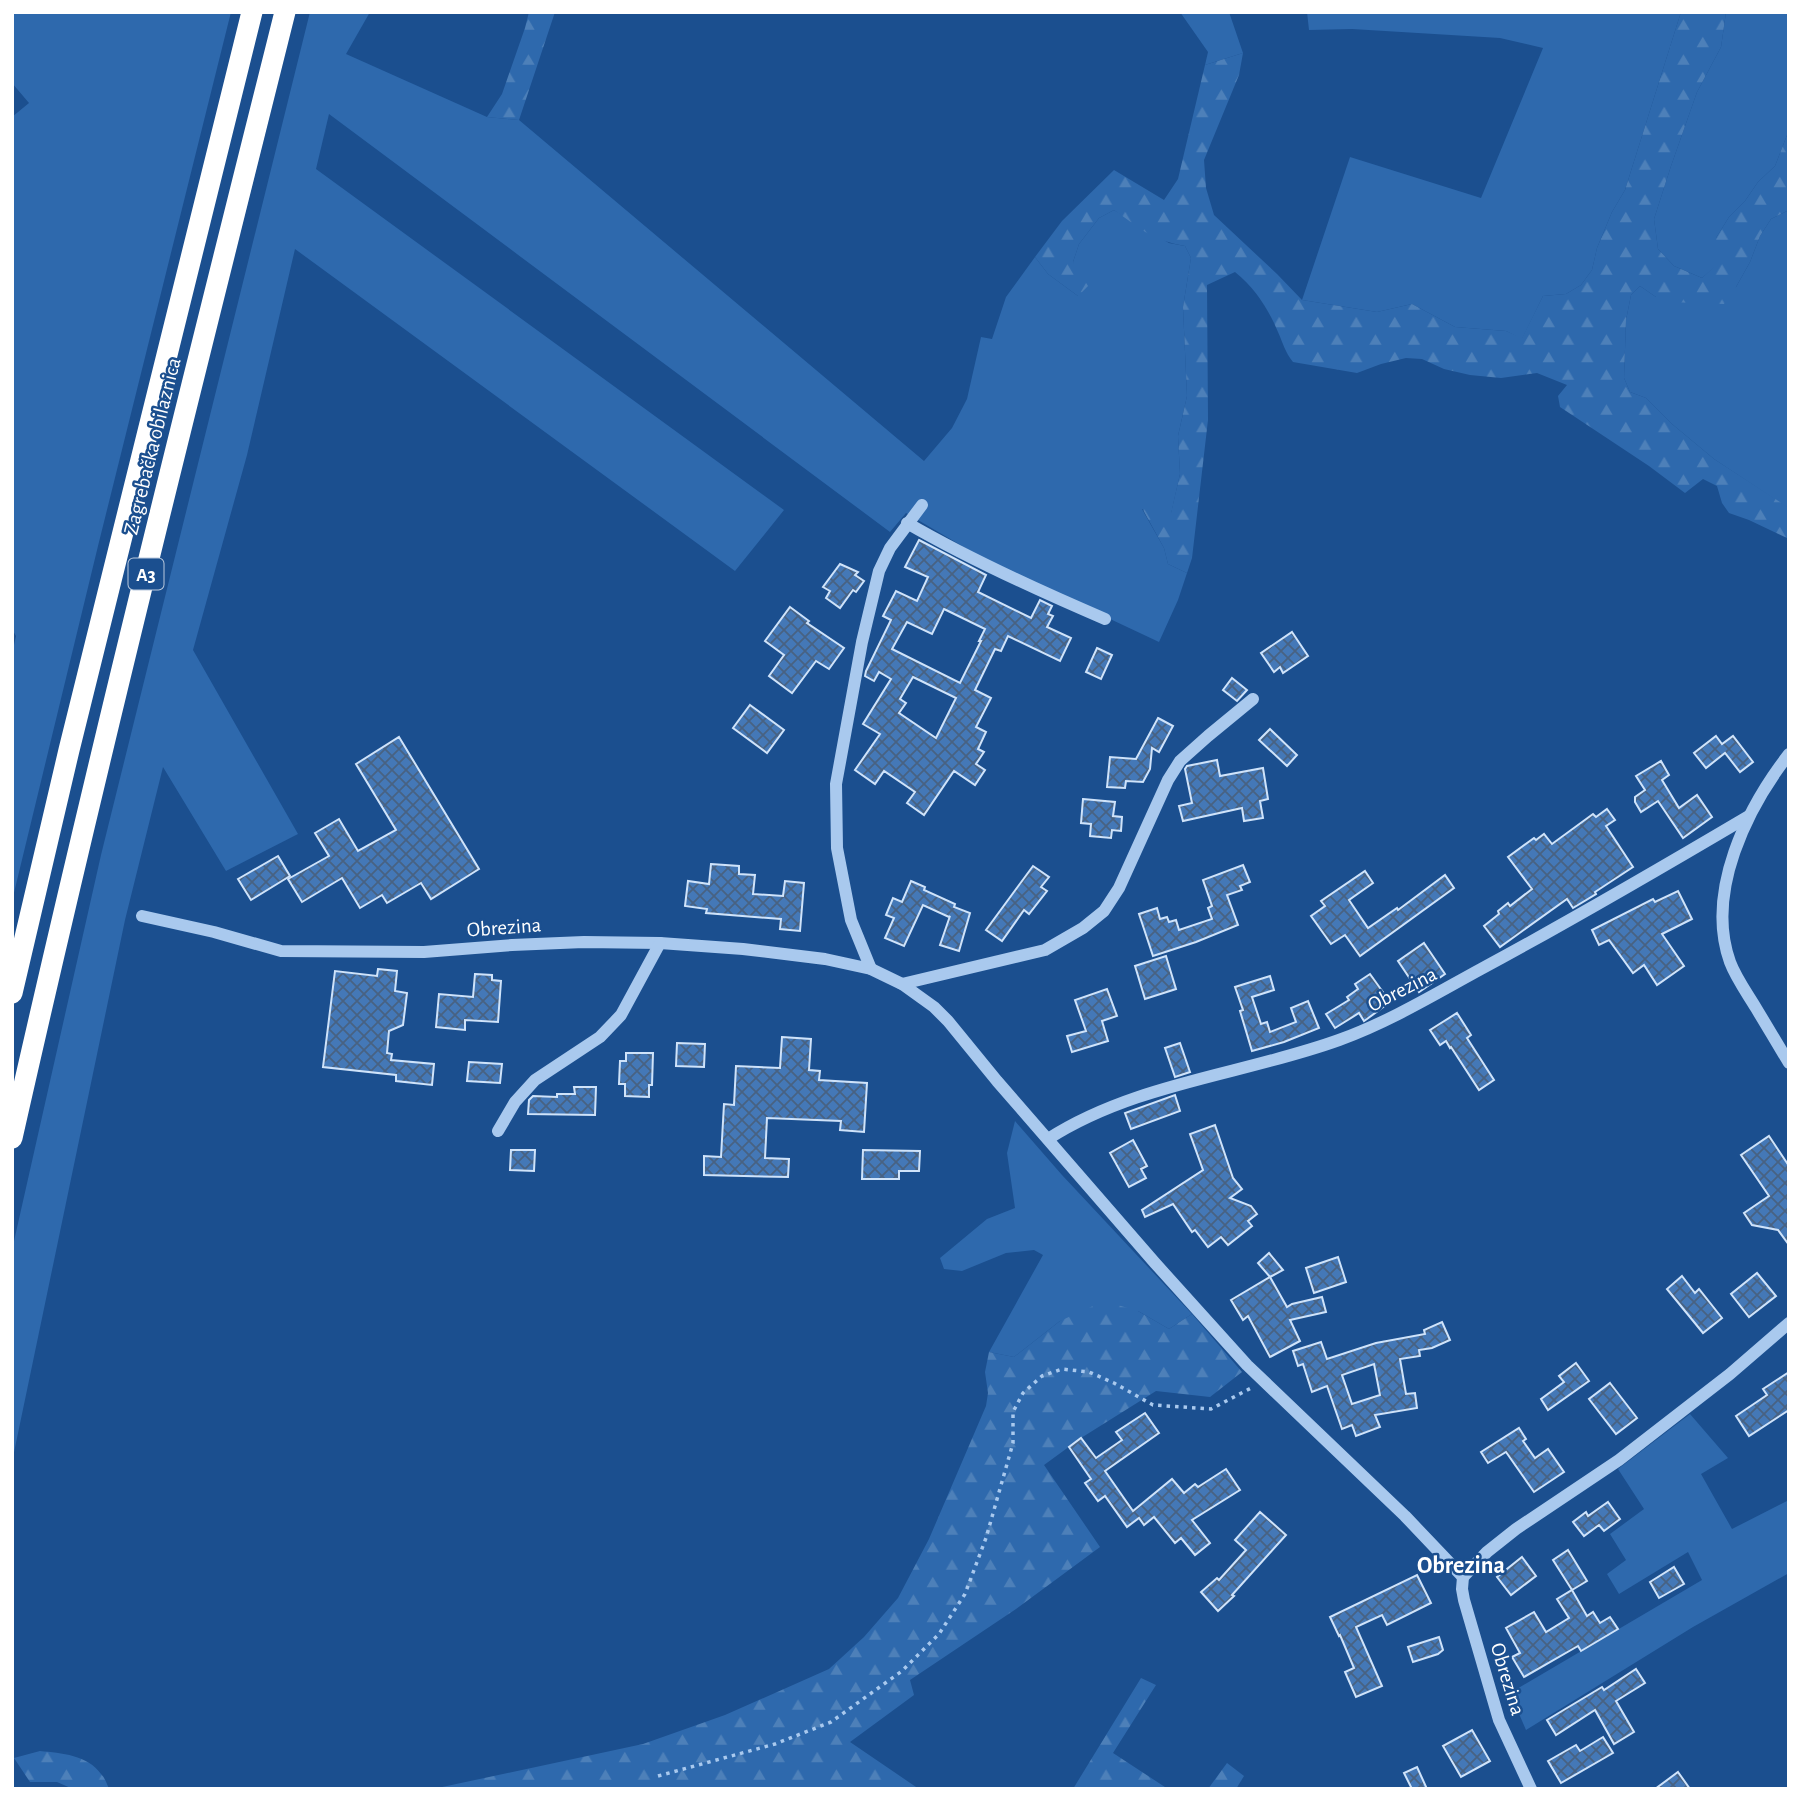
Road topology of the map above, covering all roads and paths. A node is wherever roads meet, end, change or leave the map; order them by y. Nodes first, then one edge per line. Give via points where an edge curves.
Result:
1 (252, 12) edge
2 (285, 12) edge
3 (922, 505) dead end
4 (907, 523) junction
5 (1105, 619) dead end
6 (1253, 699) dead end
7 (1789, 754) edge
8 (1749, 816) junction
9 (142, 916) dead end
10 (660, 943) junction
11 (871, 969) junction
12 (902, 984) junction
13 (12, 993) edge
14 (1789, 1063) edge
15 (498, 1131) dead end
16 (12, 1138) edge
17 (1048, 1139) junction
18 (1789, 1323) edge
19 (1265, 1381) junction
20 (1463, 1577) junction
21 (658, 1776) dead end
22 (1531, 1789) edge

1 - 13 highway, Zagrebačka obilaznica / A3
2 - 16 highway, Zagrebačka obilaznica / A3
3 - 4 street
4 - 5 street via 1013,579
4 - 11 street via 890,548 877,581 836,784 837,848 851,920
6 - 12 street via 1180,761 1104,911 1045,950
7 - 8 street, Obrezina
8 - 14 street, Obrezina via 1729,869 1722,909 1723,938 1730,963
8 - 17 street, Obrezina via 1576,918 1390,1018 1338,1040 1155,1091 1097,1112
9 - 10 street, Obrezina via 281,950 424,952 584,942
10 - 11 street, Obrezina via 825,959
10 - 15 street via 621,1015 600,1037 535,1080
11 - 12 street, Obrezina
12 - 17 street, Obrezina via 934,1007
17 - 19 street, Obrezina
18 - 20 street via 1619,1460 1516,1529
19 - 20 street, Obrezina
19 - 21 path via 1211,1409 1153,1405 1089,1372 1062,1369 1042,1376 1023,1393 1013,1412 1013,1443 986,1538 965,1594 939,1634 902,1671 831,1722 775,1744
20 - 22 street, Obrezina via 1464,1600 1499,1720

